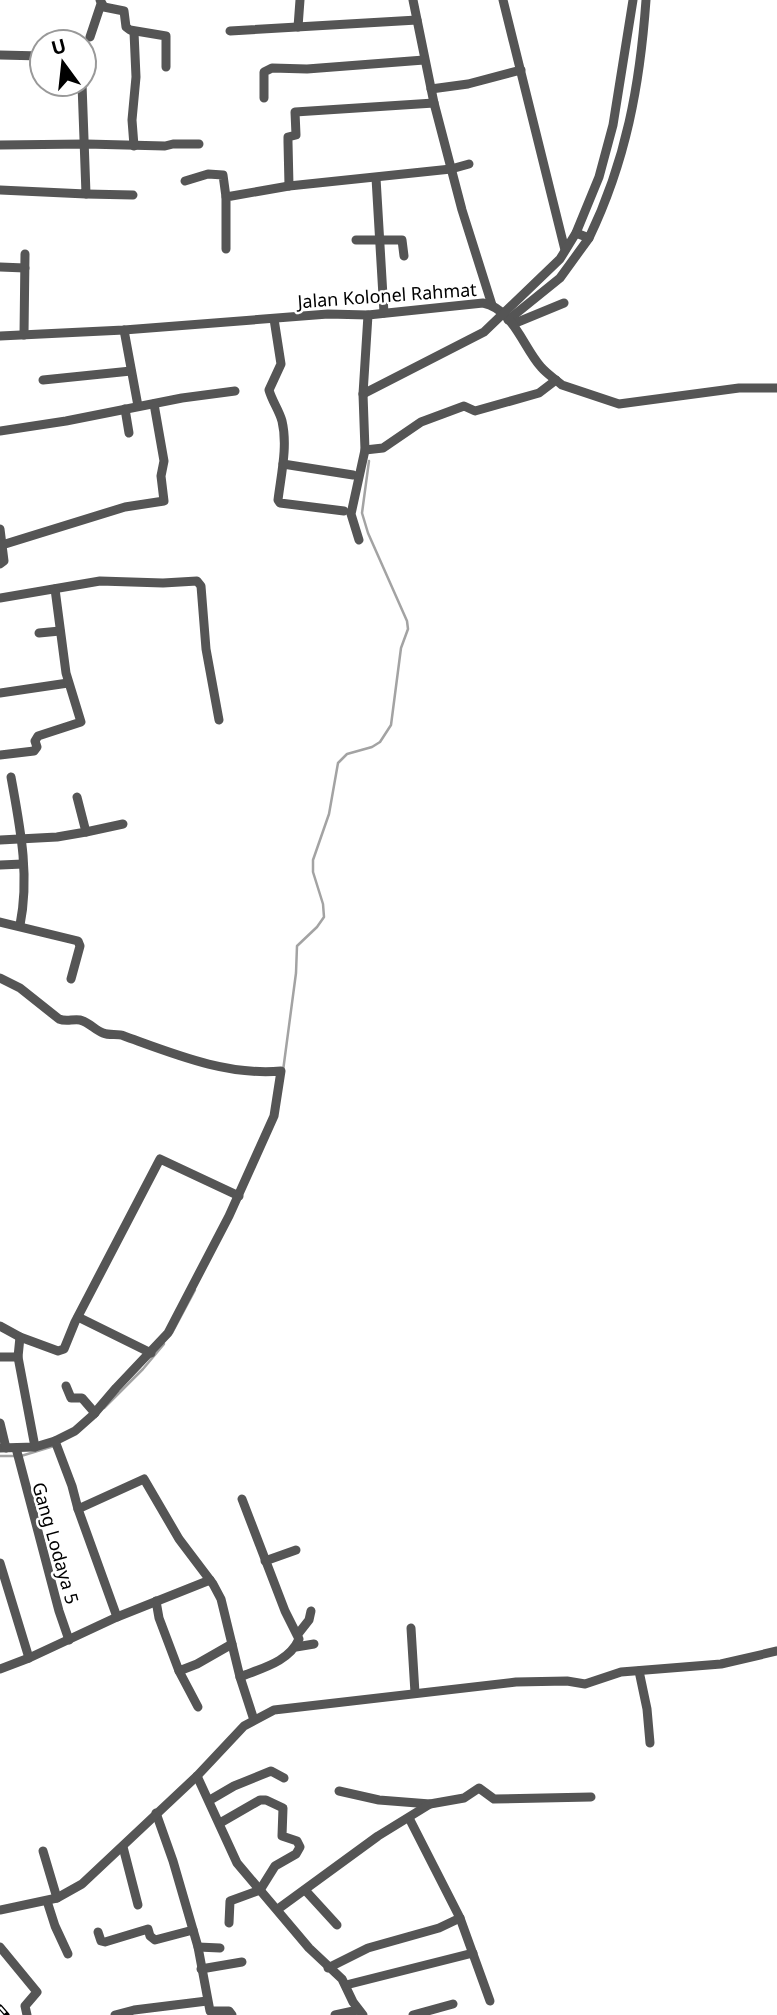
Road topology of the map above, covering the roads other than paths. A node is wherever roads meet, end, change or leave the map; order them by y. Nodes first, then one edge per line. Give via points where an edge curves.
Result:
1 (300, 0) edge
2 (412, 0) edge
3 (503, 0) edge
4 (633, 0) edge
5 (646, 0) edge
6 (101, 2) edge
7 (417, 20) junction
8 (298, 26) junction
9 (93, 28) edge
10 (230, 31) dead end
11 (134, 32) junction
12 (0, 55) edge
13 (28, 56) edge
14 (424, 60) junction
15 (166, 67) dead end
16 (521, 70) junction
17 (431, 89) junction
18 (83, 98) edge
19 (264, 98) dead end
20 (434, 103) junction
21 (624, 116) junction
22 (86, 144) junction
23 (199, 144) dead end
24 (0, 145) edge
25 (134, 146) junction
26 (613, 157) junction
27 (469, 164) dead end
28 (452, 169) junction
29 (376, 178) junction
30 (185, 181) dead end
31 (289, 186) junction
32 (0, 190) edge
33 (86, 194) junction
34 (133, 195) dead end
35 (226, 197) junction
36 (583, 236) junction
37 (356, 240) dead end
38 (381, 241) junction
39 (226, 249) dead end
40 (565, 250) junction
41 (25, 254) dead end
42 (404, 256) dead end
43 (0, 267) edge
44 (25, 268) junction
45 (564, 303) dead end
46 (492, 305) junction
47 (384, 313) junction
48 (368, 315) junction
49 (274, 319) junction
50 (508, 320) junction
51 (124, 330) junction
52 (24, 335) junction
53 (0, 337) edge
54 (131, 371) junction
55 (43, 380) dead end
56 (552, 384) junction
57 (777, 388) edge
58 (235, 391) dead end
59 (363, 394) junction
60 (154, 404) junction
61 (138, 406) junction
62 (125, 409) junction
63 (0, 431) edge
64 (129, 433) dead end
65 (365, 450) junction
66 (283, 464) junction
67 (353, 475) dead end
68 (344, 511) dead end
69 (0, 529) edge
70 (359, 540) dead end
71 (2, 545) junction
72 (0, 564) edge
73 (55, 589) junction
74 (0, 598) edge
75 (61, 631) junction
76 (38, 633) dead end
77 (68, 683) junction
78 (0, 693) edge
79 (219, 720) dead end
80 (0, 755) edge
81 (10, 776) dead end
82 (77, 797) dead end
83 (124, 824) dead end
84 (86, 832) junction
85 (0, 840) edge
86 (22, 840) junction
87 (23, 864) junction
88 (0, 865) edge
89 (0, 922) edge
90 (20, 925) junction
91 (0, 978) edge
92 (71, 979) dead end
93 (239, 1196) junction
94 (78, 1317) junction
95 (0, 1326) edge
96 (20, 1337) junction
97 (151, 1353) junction
98 (0, 1357) edge
99 (18, 1357) junction
100 (66, 1386) dead end
101 (95, 1413) junction
102 (0, 1423) edge
103 (56, 1443) junction
104 (35, 1447) junction
105 (11, 1451) edge
106 (242, 1499) dead end
107 (78, 1509) junction
108 (296, 1550) dead end
109 (265, 1561) junction
110 (0, 1563) edge
111 (210, 1580) junction
112 (156, 1601) junction
113 (311, 1611) dead end
114 (117, 1618) junction
115 (411, 1628) dead end
116 (298, 1634) junction
117 (69, 1640) junction
118 (232, 1644) junction
119 (314, 1644) dead end
120 (296, 1647) junction
121 (777, 1651) edge
122 (29, 1658) junction
123 (0, 1669) edge
124 (179, 1671) junction
125 (639, 1671) junction
126 (240, 1676) junction
127 (415, 1693) junction
128 (198, 1707) dead end
129 (254, 1720) junction
130 (650, 1743) dead end
131 (197, 1776) junction
132 (284, 1778) dead end
133 (339, 1791) dead end
134 (591, 1797) dead end
135 (210, 1800) junction
136 (430, 1804) junction
137 (156, 1814) junction
138 (409, 1818) junction
139 (220, 1823) junction
140 (123, 1847) junction
141 (43, 1851) dead end
142 (305, 1890) junction
143 (265, 1894) junction
144 (57, 1898) junction
145 (47, 1901) junction
146 (138, 1905) dead end
147 (278, 1909) junction
148 (0, 1910) edge
149 (460, 1918) junction
150 (229, 1923) dead end
151 (337, 1925) dead end
152 (193, 1930) junction
153 (98, 1932) dead end
154 (0, 1947) edge
155 (198, 1947) junction
156 (220, 1948) dead end
157 (473, 1953) junction
158 (68, 1954) dead end
159 (242, 1962) dead end
160 (328, 1968) junction
161 (201, 1969) junction
162 (346, 1985) junction
163 (207, 2001) junction
164 (490, 2001) dead end
165 (453, 2004) dead end
166 (361, 2012) edge
167 (27, 2015) edge
168 (115, 2015) edge
169 (232, 2015) edge
170 (335, 2015) edge
171 (413, 2015) edge

1 - 8 street
2 - 7 street
3 - 16 street
4 - 21 street
5 - 21 street via 644,36
6 - 9 street
6 - 11 street via 124,11 127,27
7 - 8 street
7 - 14 street
8 - 10 street
11 - 15 street via 166,36
11 - 25 street
12 - 13 street
14 - 17 street
14 - 19 street via 272,68 262,77
16 - 17 street
16 - 40 street
17 - 20 street
18 - 22 street
20 - 28 street
20 - 31 street via 295,112 296,135 288,137
21 - 26 street
21 - 26 street
22 - 24 street
22 - 25 street
22 - 33 street
23 - 25 street
26 - 36 street
26 - 36 street via 599,177
27 - 28 street
28 - 29 street
28 - 46 street
29 - 31 street
29 - 38 street
30 - 35 street via 223,175
31 - 35 street
32 - 33 street
33 - 34 street
35 - 39 street
36 - 40 street
36 - 50 street via 560,278
37 - 38 street
38 - 42 street via 402,240
38 - 47 street
40 - 50 street
41 - 44 street
43 - 44 street
44 - 52 street
45 - 50 street
46 - 47 street, Jalan Kolonel Rahmat
46 - 50 street, Jalan Kolonel Rahmat
47 - 48 street, Jalan Kolonel Rahmat
48 - 49 street, Jalan Kolonel Rahmat
48 - 59 street
49 - 51 street, Jalan Kolonel Rahmat
49 - 66 street via 281,364 269,390 282,422
50 - 56 street, Jalan Kolonel Rahmat
50 - 59 street
51 - 52 street, Jalan Kolonel Rahmat
51 - 54 street
52 - 53 street, Jalan Kolonel Rahmat
54 - 55 street
54 - 61 street
56 - 57 street, Jalan Kolonel Rahmat via 620,404 739,388
56 - 65 street via 475,411 464,406 421,422 383,448
58 - 60 street
59 - 65 street
60 - 61 street
60 - 71 street via 164,461 164,501 125,507
61 - 62 street
62 - 63 street
62 - 64 street
65 - 70 street via 351,514
66 - 67 street
66 - 68 street via 280,503
69 - 71 street
71 - 72 street via 4,561
73 - 74 street
73 - 75 street
73 - 79 street via 100,581 200,582
75 - 76 street
75 - 77 street
77 - 78 street
77 - 80 street via 81,722 38,736 34,751
81 - 86 street
82 - 84 street
83 - 84 street
84 - 86 street
85 - 86 street
86 - 87 street
87 - 88 street
87 - 90 street via 26,896
89 - 90 street
90 - 92 street via 78,941
91 - 93 street via 65,1021 80,1020 106,1034 123,1035 239,1072 281,1071 274,1116
93 - 94 street via 160,1159
93 - 97 street via 181,1311
94 - 96 street via 63,1351
94 - 97 street
95 - 96 street
96 - 99 street
97 - 101 street
98 - 99 street
99 - 104 street
100 - 101 street via 71,1398 82,1398
101 - 103 street
102 - 105 street, Gang Lodaya 5
103 - 104 street
103 - 107 street
104 - 105 street
105 - 117 street, Gang Lodaya 5
106 - 109 street
107 - 111 street via 144,1479 179,1539
107 - 114 street
108 - 109 street
109 - 116 street
110 - 122 street
111 - 112 street
111 - 118 street via 223,1604
112 - 114 street
112 - 124 street
113 - 116 street
114 - 117 street
115 - 127 street
116 - 120 street
117 - 122 street
118 - 124 street
118 - 126 street
119 - 120 street
120 - 126 street via 278,1662
121 - 125 street via 721,1664
122 - 123 street
124 - 128 street
125 - 127 street via 611,1674 585,1684 534,1681
125 - 130 street
126 - 129 street
127 - 129 street via 274,1710
129 - 131 street
131 - 135 street
131 - 137 street
132 - 135 street via 271,1771
133 - 136 street
134 - 136 street via 494,1799 479,1788 464,1798
135 - 139 street
136 - 138 street
137 - 140 street
137 - 152 street
138 - 142 street
138 - 149 street
139 - 143 street via 237,1863
139 - 143 street via 260,1800 282,1808 282,1837 297,1841 299,1849 275,1866
140 - 144 street via 82,1884
140 - 146 street
141 - 144 street
142 - 147 street
142 - 151 street
143 - 147 street
143 - 150 street via 230,1901
144 - 145 street
145 - 148 street
145 - 158 street
147 - 160 street
149 - 157 street
149 - 160 street via 368,1948
152 - 153 street via 155,1940 148,1929 105,1942
152 - 155 street
154 - 167 street via 37,1992 23,2008
155 - 156 street
155 - 161 street
157 - 162 street
157 - 164 street
159 - 161 street
160 - 162 street
161 - 163 street
162 - 166 street
163 - 168 street
163 - 169 street via 210,2011
165 - 171 street
166 - 170 street

